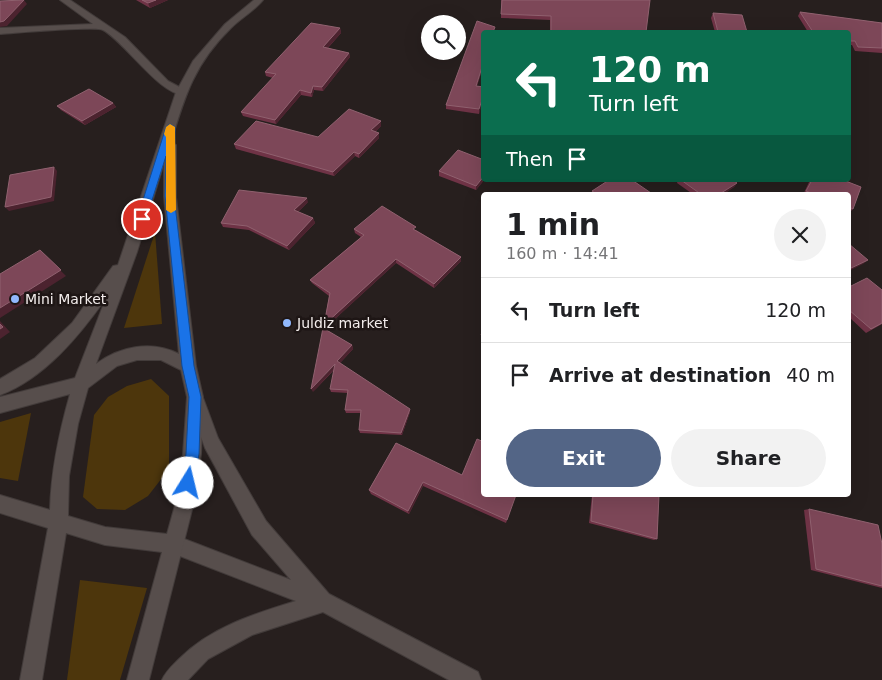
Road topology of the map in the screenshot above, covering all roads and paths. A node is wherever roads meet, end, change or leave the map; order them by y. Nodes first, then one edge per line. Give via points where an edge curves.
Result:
1 (64, 0) edge
2 (259, 0) edge
3 (101, 26) junction
4 (0, 31) edge
5 (181, 92) junction
6 (170, 127) junction
7 (130, 252) junction
8 (188, 366) junction
9 (81, 384) junction
10 (0, 388) edge
11 (195, 397) junction
12 (0, 405) edge
13 (0, 504) edge
14 (58, 520) junction
15 (174, 544) junction
16 (324, 602) junction
17 (31, 680) edge
18 (138, 680) edge
19 (173, 680) edge
20 (470, 680) edge

1 - 3 main road
2 - 5 main road via 228,26 196,63
3 - 4 main road
3 - 5 main road via 122,39 164,83
5 - 6 main road
6 - 7 main road
6 - 8 main road via 170,196
7 - 9 main road
7 - 10 main road via 77,327 40,363
8 - 9 main road via 163,353 137,353 112,360
8 - 11 main road
9 - 12 main road
9 - 14 main road via 60,476
11 - 15 main road via 186,498
11 - 16 main road via 211,442 259,528
13 - 14 main road
14 - 15 main road via 105,536
14 - 17 main road
15 - 16 main road
15 - 18 main road
16 - 19 main road via 248,626 201,652
16 - 20 main road

